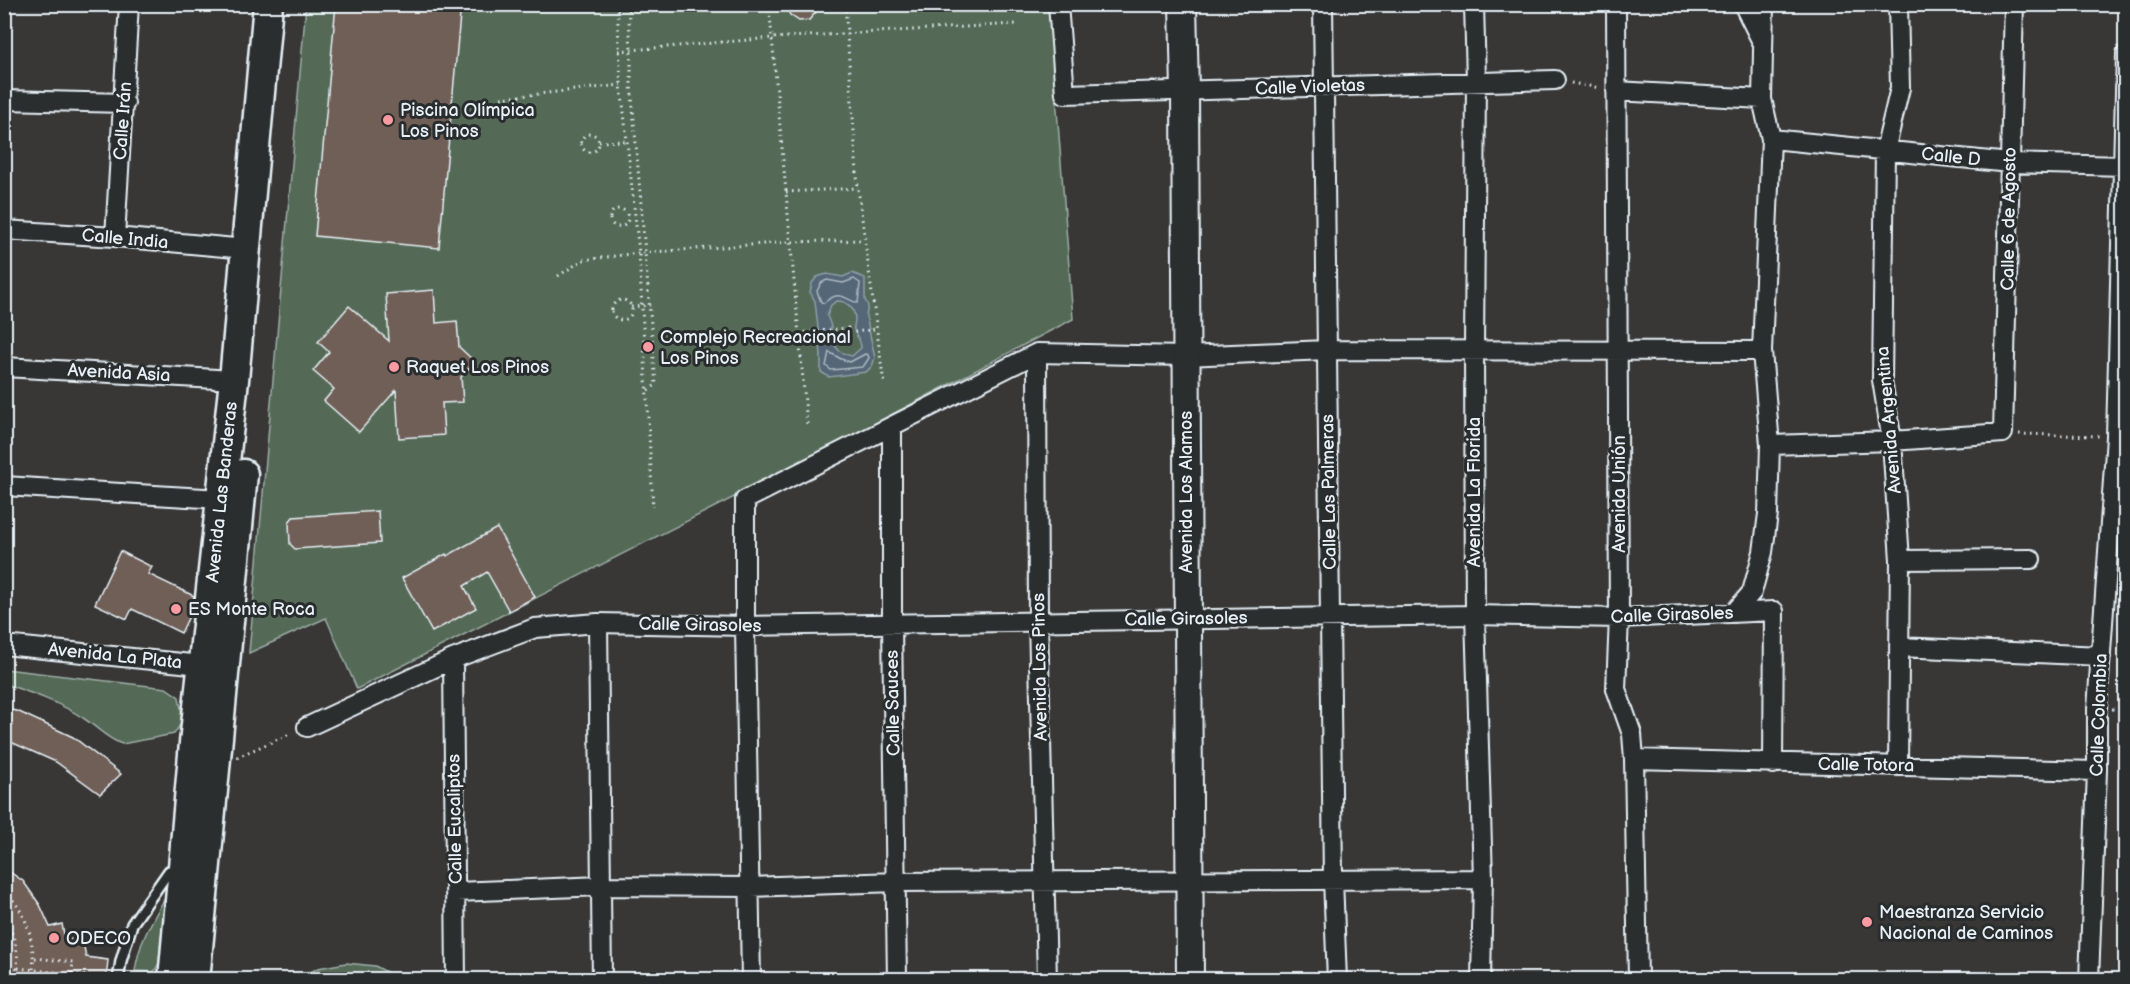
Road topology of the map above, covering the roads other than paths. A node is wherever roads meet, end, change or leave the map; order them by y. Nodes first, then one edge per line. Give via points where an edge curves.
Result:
1 (129, 4) edge
2 (268, 4) edge
3 (287, 4) edge
4 (1058, 4) edge
5 (1183, 4) edge
6 (1323, 4) edge
7 (1474, 4) edge
8 (1616, 4) edge
9 (1743, 4) edge
10 (1764, 4) edge
11 (1898, 4) edge
12 (2014, 4) edge
13 (1762, 43) junction
14 (2126, 54) edge
15 (1555, 80) road end
16 (1476, 81) junction
17 (1324, 87) junction
18 (1185, 91) junction
19 (1616, 91) junction
20 (4, 99) edge
21 (1762, 99) junction
22 (124, 103) junction
23 (1771, 139) junction
24 (1885, 151) junction
25 (2010, 163) junction
26 (2124, 166) edge
27 (4, 230) edge
28 (115, 237) junction
29 (246, 249) junction
30 (1474, 349) junction
31 (1327, 350) junction
32 (1618, 351) junction
33 (1762, 351) junction
34 (1037, 353) junction
35 (1185, 356) junction
36 (4, 367) edge
37 (234, 380) junction
38 (892, 426) junction
39 (2121, 437) edge
40 (1892, 441) junction
41 (1770, 444) junction
42 (4, 486) edge
43 (220, 499) junction
44 (2031, 559) dead end
45 (1900, 560) junction
46 (1734, 613) junction
47 (1475, 615) junction
48 (1330, 617) junction
49 (1619, 618) junction
50 (1187, 619) junction
51 (1038, 620) junction
52 (598, 623) junction
53 (892, 624) junction
54 (745, 626) junction
55 (4, 645) edge
56 (1899, 647) junction
57 (2101, 656) junction
58 (453, 659) junction
59 (214, 667) junction
60 (307, 727) road end
61 (1634, 759) junction
62 (1773, 764) junction
63 (1898, 766) junction
64 (2097, 771) junction
65 (183, 865) junction
66 (1334, 879) junction
67 (1482, 879) junction
68 (1189, 880) junction
69 (1045, 881) junction
70 (897, 882) junction
71 (601, 886) junction
72 (750, 887) junction
73 (456, 892) junction
74 (118, 980) edge
75 (173, 980) edge
76 (195, 980) edge
77 (456, 980) edge
78 (602, 980) edge
79 (751, 980) edge
80 (897, 980) edge
81 (1047, 980) edge
82 (1190, 980) edge
83 (1337, 980) edge
84 (1481, 980) edge
85 (1638, 980) edge
86 (2089, 980) edge

1 - 22 street, Calle Irán
2 - 29 main road, Avenida Las Banderas
3 - 59 main road, Avenida Las Banderas
4 - 18 street, Calle Violetas via 1065,94
5 - 18 street, Avenida Los Alamos
6 - 17 street, Calle Las Palmeras
7 - 16 street, Avenida La Florida
8 - 19 street, Avenida Unión
9 - 13 street
10 - 13 street
11 - 24 street, Avenida Argentina via 1900,88
12 - 25 street, Calle 6 de Agosto
13 - 21 street
14 - 26 street, Calle Colombia
15 - 16 street, Calle Violetas
16 - 17 street, Calle Violetas
16 - 30 street, Avenida La Florida
17 - 18 street, Calle Violetas
17 - 31 street, Calle Las Palmeras
18 - 35 street, Avenida Los Alamos
19 - 21 street
19 - 32 street, Avenida Unión
20 - 22 street
21 - 23 street
22 - 28 street, Calle Irán
23 - 24 street, Calle D
23 - 33 street
24 - 25 street, Calle D
24 - 40 street, Avenida Argentina via 1882,380
25 - 26 street, Calle D
25 - 40 street, Calle 6 de Agosto via 2003,433
26 - 39 street, Calle Colombia
27 - 28 street, Calle India
28 - 29 street, Calle India
29 - 37 main road, Avenida Las Banderas
30 - 31 street
30 - 32 street
30 - 47 street, Avenida La Florida
31 - 35 street
31 - 48 street, Calle Las Palmeras
32 - 33 street
32 - 49 street, Avenida Unión
33 - 41 street
34 - 35 street
34 - 38 street
34 - 51 street, Avenida Los Pinos
35 - 50 street, Avenida Los Alamos
36 - 37 street, Avenida Asia
37 - 43 main road, Avenida Las Banderas
38 - 53 street, Calle Sauces
38 - 54 street via 745,500
39 - 57 street, Calle Colombia
40 - 41 street
40 - 45 street, Avenida Argentina
41 - 46 street via 1763,552 1752,592
42 - 43 street
43 - 59 main road, Avenida Las Banderas
44 - 45 street
45 - 56 street, Avenida Argentina
46 - 49 street, Calle Girasoles
46 - 62 street, Calle Girasoles via 1774,611
47 - 48 street, Calle Girasoles
47 - 49 street, Calle Girasoles
47 - 67 street, Avenida La Florida
48 - 50 street, Calle Girasoles
48 - 66 street, Calle Las Palmeras
49 - 61 street, Avenida Unión via 1616,689 1632,735
50 - 51 street, Calle Girasoles
50 - 68 street, Avenida Los Alamos
51 - 53 street, Calle Girasoles
51 - 69 street, Avenida Los Pinos
52 - 54 street, Calle Girasoles
52 - 58 street, Calle Girasoles via 535,628
52 - 71 street
53 - 54 street, Calle Girasoles
53 - 70 street, Calle Sauces
54 - 72 street
55 - 59 street, Avenida La Plata
56 - 57 street
56 - 63 street, Avenida Argentina
57 - 64 street, Calle Colombia
58 - 60 street, Calle Girasoles
58 - 73 street, Calle Eucaliptos
59 - 65 main road, Avenida Las Banderas via 194,743
59 - 76 main road, Avenida Las Banderas via 216,767
61 - 62 street, Calle Totora
61 - 85 street, Avenida Unión
62 - 63 street, Calle Totora
63 - 64 street, Calle Totora
64 - 86 street, Calle Colombia
65 - 74 lane via 169,871 132,924
65 - 75 main road, Avenida Las Banderas
66 - 67 street
66 - 68 street
66 - 83 street, Calle Las Palmeras
67 - 84 street, Avenida La Florida
68 - 69 street
68 - 82 street, Avenida Los Alamos
69 - 70 street
69 - 81 street, Avenida Los Pinos
70 - 72 street
70 - 80 street, Calle Sauces
71 - 72 street
71 - 73 street
71 - 78 street
72 - 79 street
73 - 77 street, Calle Eucaliptos

